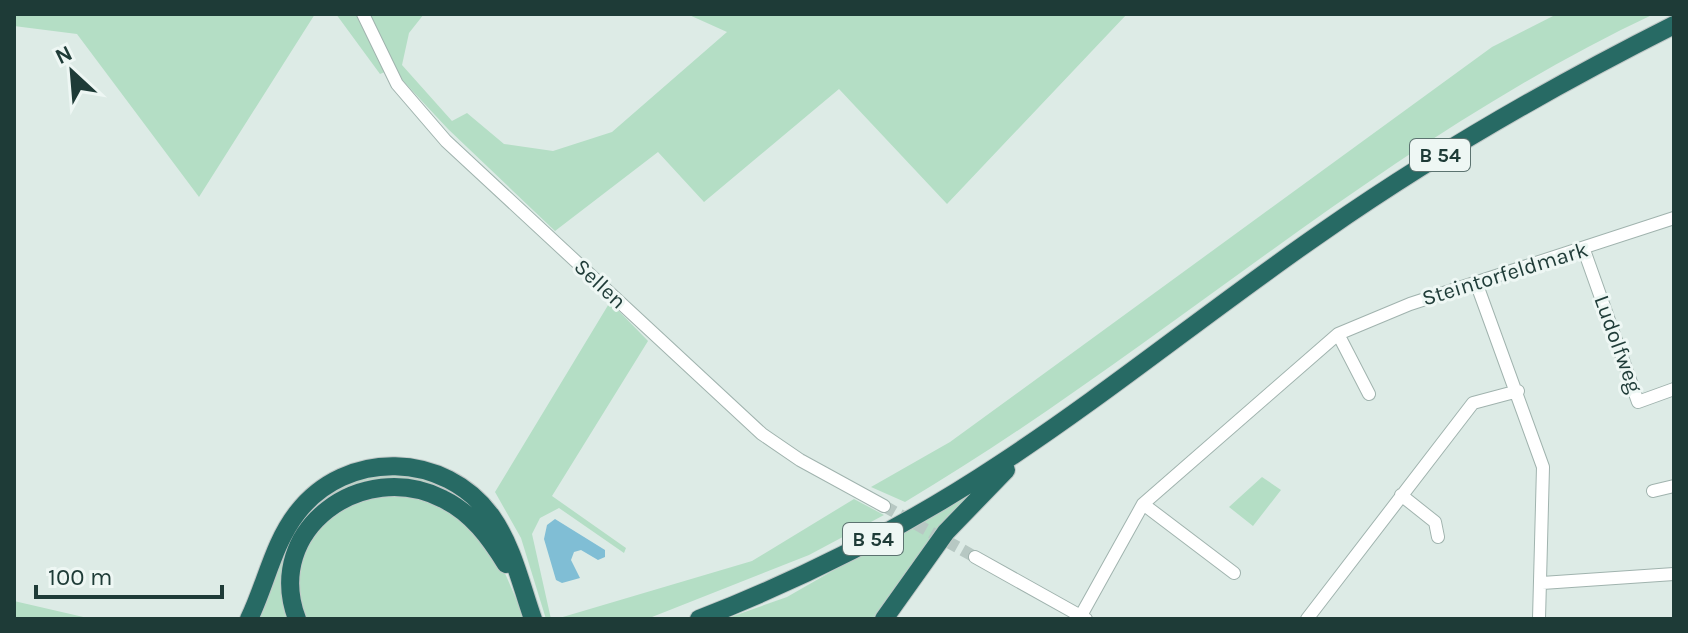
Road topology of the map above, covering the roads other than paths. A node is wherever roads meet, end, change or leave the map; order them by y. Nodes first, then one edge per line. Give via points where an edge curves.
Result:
1 (363, 14) edge
2 (1674, 25) edge
3 (1674, 218) edge
4 (1584, 250) junction
5 (1477, 285) junction
6 (1338, 334) junction
7 (1674, 389) edge
8 (1518, 391) junction
9 (1369, 394) dead end
10 (1036, 439) junction
11 (1674, 486) edge
12 (1653, 491) dead end
13 (1401, 495) junction
14 (1143, 504) junction
15 (884, 506) tunnel mouth
16 (1438, 537) dead end
17 (975, 557) tunnel mouth
18 (1234, 573) dead end
19 (1674, 574) edge
20 (1542, 583) junction
21 (524, 596) junction
22 (1082, 618) edge
23 (249, 619) edge
24 (297, 619) edge
25 (533, 619) edge
26 (699, 619) edge
27 (884, 619) edge
28 (1307, 619) edge
29 (1539, 619) edge

1 - 15 street, Sellen via 392,75 446,141 762,434
2 - 10 highway, B 54 via 1543,94 1401,179
3 - 4 street, Steintorfeldmark
4 - 5 street, Steintorfeldmark
4 - 7 street, Ludolfweg via 1638,402
5 - 6 street, Steintorfeldmark via 1410,304
5 - 8 street
6 - 9 street
6 - 14 street, Steintorfeldmark
8 - 13 street via 1473,403
8 - 20 street via 1543,467
10 - 26 highway, B 54 via 880,536
10 - 27 highway via 946,532
11 - 12 street
13 - 16 street via 1435,522
13 - 28 street
14 - 18 street
14 - 22 street, Steintorfeldmark
17 - 22 street
19 - 20 street
20 - 29 street
21 - 23 highway via 507,544 475,498 436,473 387,466 346,475 305,504 281,540
21 - 24 highway via 491,541 463,512 426,492 384,486 348,496 308,530 291,577
21 - 25 highway

